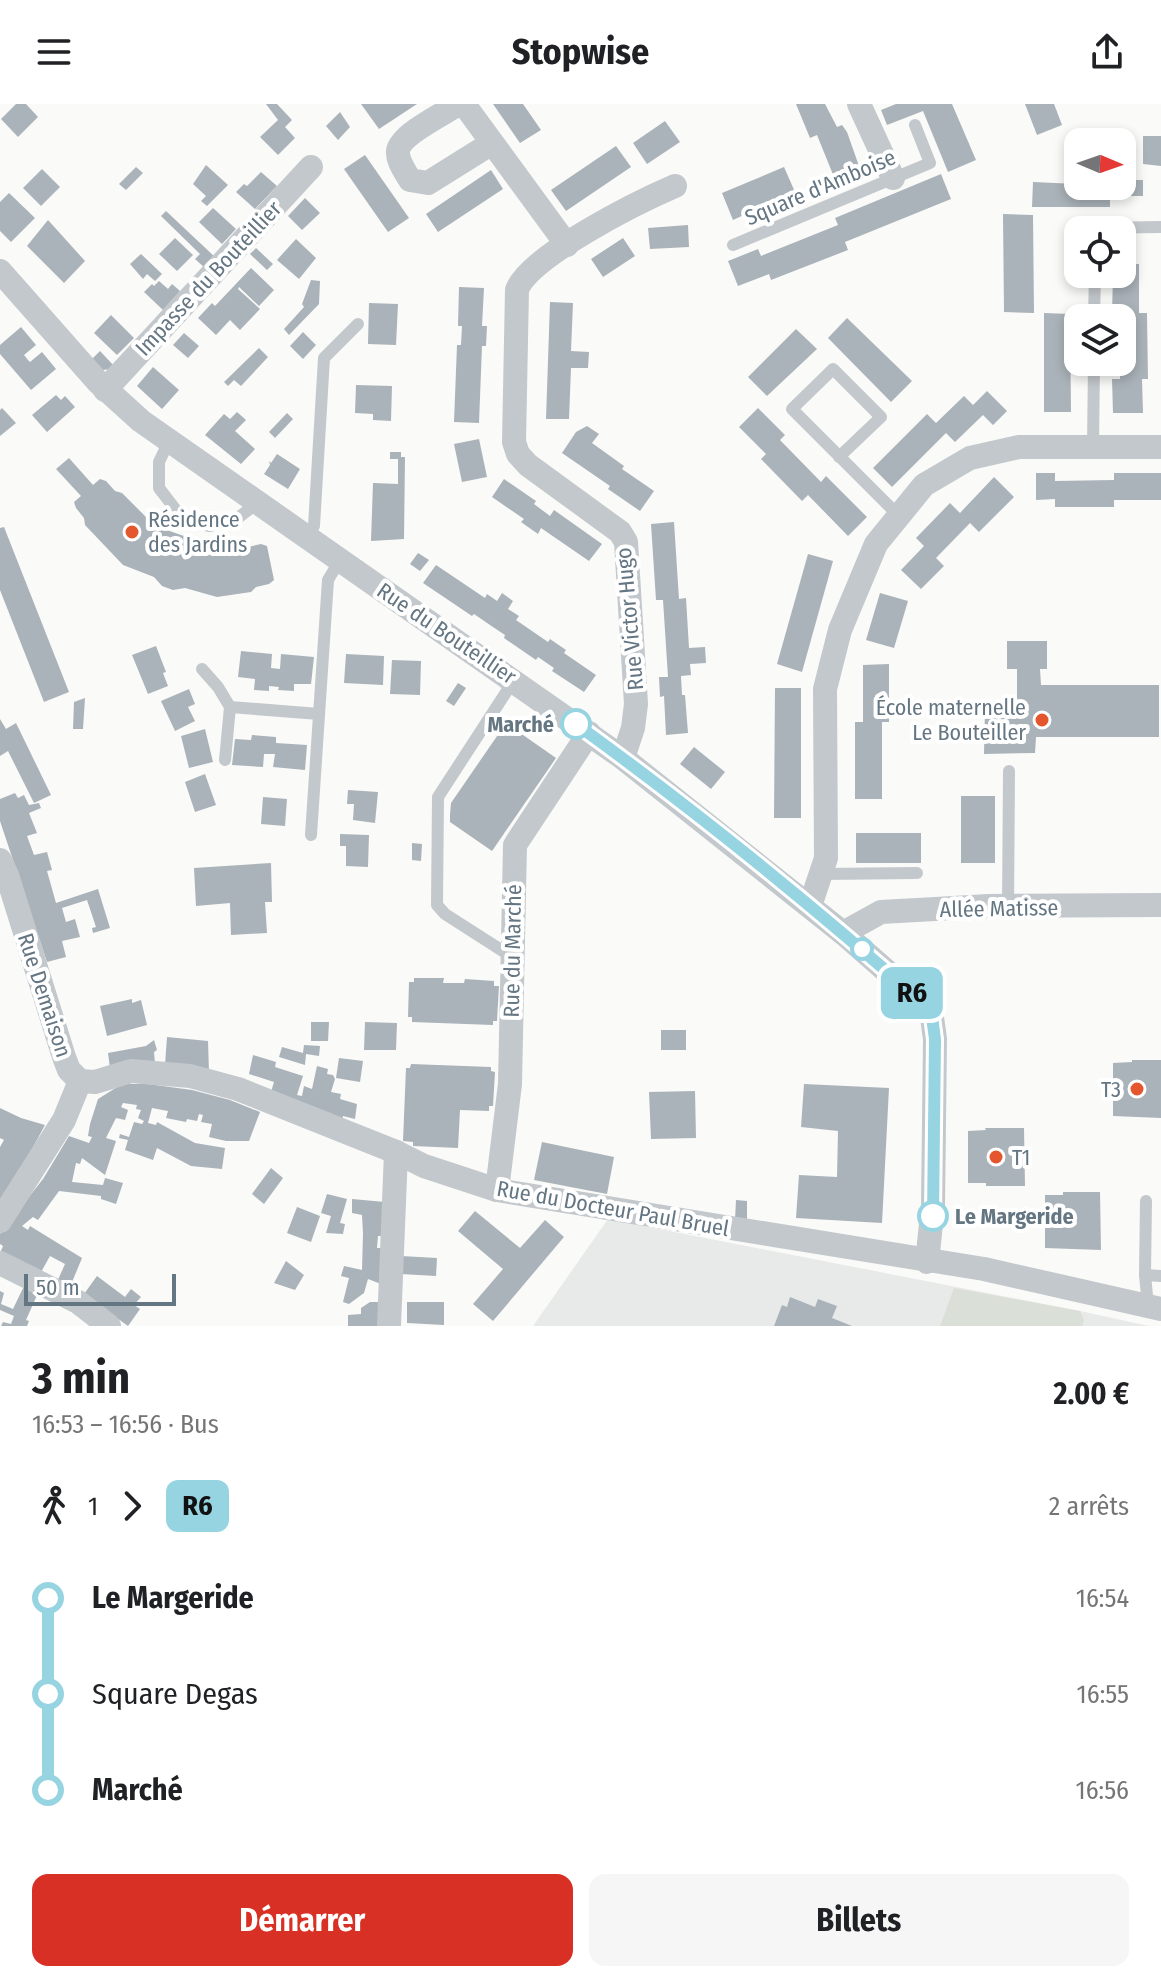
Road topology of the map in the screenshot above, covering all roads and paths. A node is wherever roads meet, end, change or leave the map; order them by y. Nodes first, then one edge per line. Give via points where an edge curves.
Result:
1 (859, 104) edge
2 (915, 125) dead end
3 (492, 143) dead end
4 (311, 167) dead end
5 (893, 178) junction
6 (675, 186) dead end
7 (1136, 227) edge
8 (1161, 227) edge
9 (567, 245) junction
10 (733, 245) dead end
11 (0, 271) edge
12 (358, 324) dead end
13 (1094, 376) edge
14 (105, 390) junction
15 (169, 441) junction
16 (1093, 447) junction
17 (1161, 447) edge
18 (839, 457) junction
19 (257, 503) junction
20 (899, 516) junction
21 (307, 537) junction
22 (340, 560) junction
23 (202, 669) dead end
24 (514, 680) junction
25 (230, 707) junction
26 (319, 714) junction
27 (589, 733) junction
28 (623, 758) junction
29 (225, 760) dead end
30 (1009, 771) dead end
31 (311, 835) dead end
32 (0, 860) edge
33 (917, 873) dead end
34 (821, 874) junction
35 (1161, 905) edge
36 (810, 906) junction
37 (1008, 906) junction
38 (843, 933) junction
39 (512, 957) junction
40 (80, 1081) junction
41 (396, 1152) junction
42 (497, 1190) junction
43 (1146, 1201) dead end
44 (0, 1221) edge
45 (927, 1262) junction
46 (0, 1263) edge
47 (1145, 1275) junction
48 (1161, 1276) edge
49 (1154, 1308) edge
50 (101, 1324) edge
51 (389, 1326) edge

1 - 5 street
2 - 5 lane, Square d'Amboise via 930,163
3 - 9 street
4 - 14 street, Impasse du Bouteillier
5 - 10 lane, Square d'Amboise
6 - 9 street, Rue Victor Hugo via 632,204
7 - 8 lane
9 - 28 street, Rue Victor Hugo via 530,271 517,290 514,442 528,465 620,532 626,542 636,704
11 - 14 street, Rue du Bouteillier
12 - 21 lane via 324,358 314,526
13 - 16 lane
14 - 15 street, Rue du Bouteillier
15 - 19 street, Rue du Bouteillier
15 - 19 lane via 159,462 159,488 182,518 209,526 234,521
16 - 17 street
16 - 20 street via 1019,447 970,458 924,485
18 - 18 lane via 792,409 833,369 881,417
18 - 20 lane
19 - 21 street, Rue du Bouteillier
20 - 34 street via 876,544 840,630 825,689 826,858
21 - 22 street, Rue du Bouteillier
22 - 24 street, Rue du Bouteillier
22 - 26 lane via 328,580
23 - 25 lane
24 - 27 street, Rue du Bouteillier
24 - 39 lane via 438,797 437,905
25 - 26 lane
25 - 29 lane
26 - 31 lane
27 - 28 street, Rue du Bouteillier
27 - 39 street, Rue du Marché via 515,845
28 - 36 street, Rue du Bouteillier
30 - 37 lane
32 - 40 street, Rue Demaison via 64,1057
33 - 34 lane
34 - 36 street
35 - 37 street, Allée Matisse
36 - 38 street, Rue du Bouteillier
37 - 38 street, Allée Matisse via 881,912
38 - 45 street, Rue du Bouteillier via 931,1010 933,1220
39 - 42 street, Rue du Marché via 510,1084
40 - 41 street, Rue du Docteur Paul Bruel via 131,1071 190,1076 238,1089
40 - 44 street via 64,1120
41 - 42 street, Rue du Docteur Paul Bruel
41 - 51 street
42 - 45 street, Rue du Docteur Paul Bruel
43 - 47 lane
45 - 49 street, Rue du Docteur Paul Bruel via 984,1269
46 - 50 street via 78,1302
47 - 48 lane
47 - 49 lane

